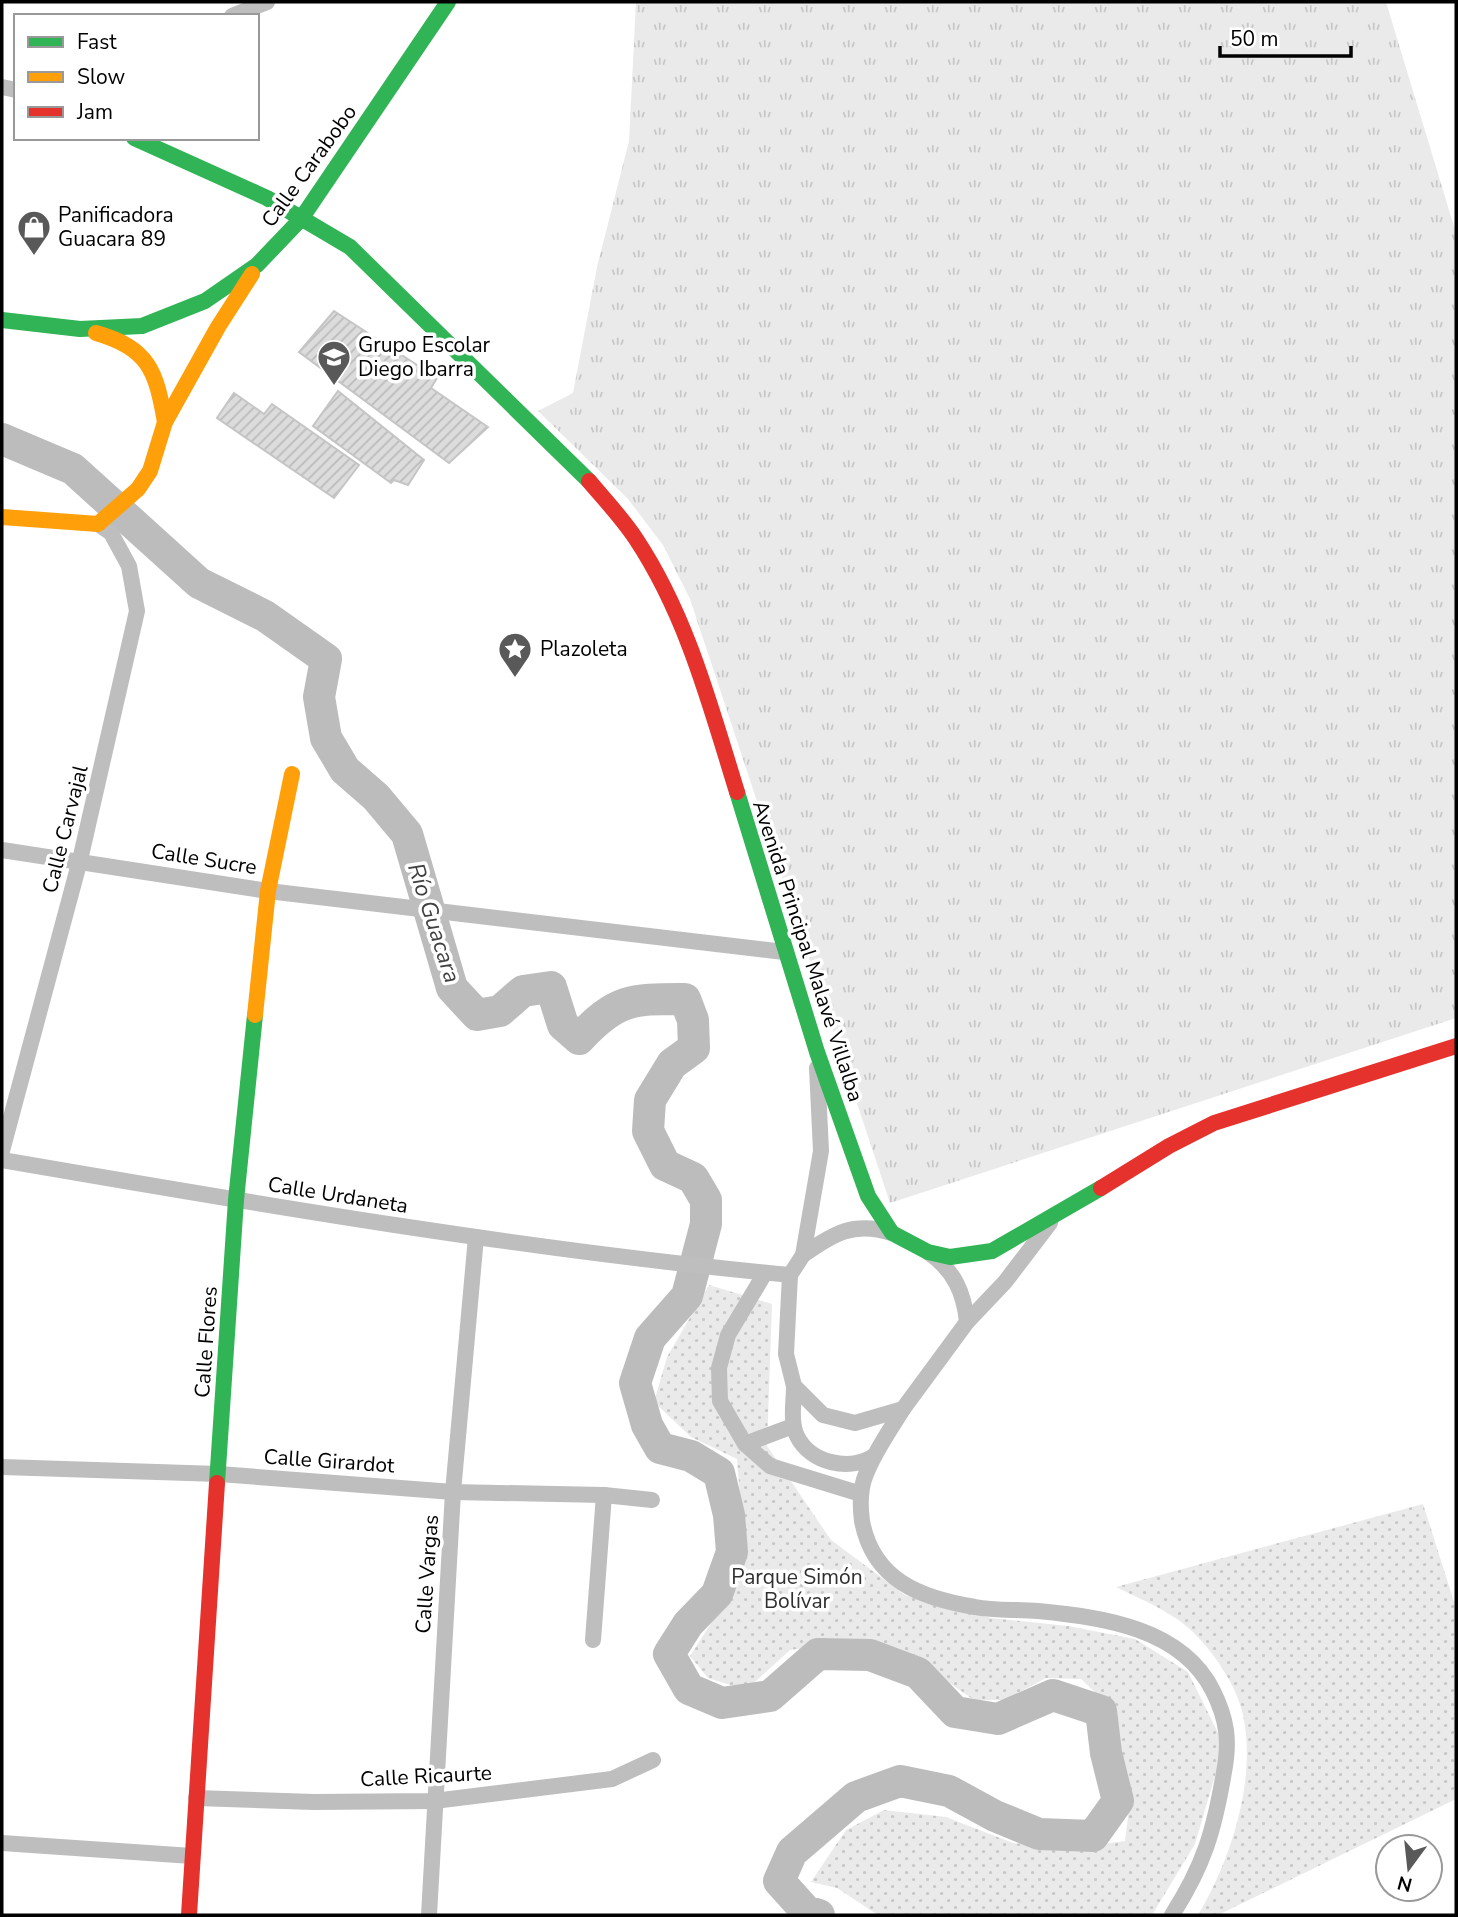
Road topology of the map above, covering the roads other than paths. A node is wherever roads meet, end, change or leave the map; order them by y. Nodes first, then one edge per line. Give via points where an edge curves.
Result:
1 (267, 2) edge
2 (449, 2) edge
3 (237, 14) edge
4 (138, 140) edge
5 (301, 219) junction
6 (257, 265) junction
7 (2, 320) edge
8 (80, 329) junction
9 (165, 422) junction
10 (2, 517) edge
11 (103, 520) junction
12 (292, 774) dead end
13 (2, 850) edge
14 (80, 860) junction
15 (268, 891) junction
16 (784, 952) junction
17 (1456, 1046) edge
18 (817, 1052) junction
19 (2, 1151) edge
20 (2, 1160) edge
21 (236, 1200) junction
22 (1054, 1218) junction
23 (892, 1233) junction
24 (476, 1237) junction
25 (928, 1252) junction
26 (803, 1255) junction
27 (759, 1273) junction
28 (790, 1275) junction
29 (967, 1322) junction
30 (794, 1386) junction
31 (903, 1409) junction
32 (793, 1426) junction
33 (745, 1444) junction
34 (874, 1456) junction
35 (2, 1467) edge
36 (219, 1474) junction
37 (453, 1492) junction
38 (861, 1494) junction
39 (604, 1495) junction
40 (652, 1500) dead end
41 (593, 1640) dead end
42 (653, 1760) dead end
43 (196, 1798) junction
44 (434, 1801) junction
45 (2, 1843) edge
46 (192, 1856) junction
47 (189, 1915) edge
48 (429, 1915) edge
49 (1172, 1915) edge

1 - 3 street
2 - 5 street, Calle Carabobo
4 - 5 street, Avenida Principal Malavé Villalba via 267,198
5 - 6 street, Calle Carabobo
5 - 16 street, Avenida Principal Malavé Villalba via 350,247 400,293 582,472 635,537 692,648
6 - 8 street, Calle Carabobo via 205,301 142,326
6 - 9 street
7 - 8 street, Calle Carabobo
8 - 9 street via 135,348 153,366
9 - 11 street via 159,450 138,489
10 - 11 street
11 - 14 street, Calle Carvajal via 129,566 137,611
12 - 15 street, Calle Flores
13 - 14 street, Calle Sucre
14 - 15 street, Calle Sucre
14 - 19 street, Calle Carvajal
15 - 16 street, Calle Sucre
15 - 21 street, Calle Flores
16 - 18 street, Avenida Principal Malavé Villalba
17 - 22 street, Avenida Principal Malavé Villalba via 1214,1123
18 - 23 street, Avenida Principal Malavé Villalba via 867,1196
18 - 26 street via 821,1151
20 - 21 street, Calle Urdaneta
21 - 24 street, Calle Urdaneta
21 - 36 street, Calle Flores
22 - 25 street, Avenida Principal Malavé Villalba via 992,1251 950,1257
22 - 29 street
23 - 25 street, Avenida Principal Malavé Villalba
23 - 26 street via 872,1227 833,1234
24 - 27 street, Calle Urdaneta
24 - 37 street, Calle Vargas
25 - 29 street via 952,1273
26 - 28 street
27 - 28 street, Calle Urdaneta
27 - 33 street via 728,1335 719,1368 720,1401
28 - 30 street via 786,1354
29 - 31 street
30 - 31 street via 823,1415 840,1422 862,1422
30 - 32 street
31 - 34 street
32 - 33 street
32 - 34 street via 806,1448 832,1462 852,1466
33 - 38 street via 770,1466
34 - 38 street
35 - 36 street, Calle Girardot
36 - 37 street, Calle Girardot
36 - 43 street, Calle Flores
37 - 39 street, Calle Girardot
37 - 44 street, Calle Vargas
38 - 49 street via 866,1539 874,1557 910,1589 975,1607 1121,1624 1173,1644 1206,1675 1224,1713 1229,1745 1214,1829 1195,1880
39 - 40 street, Calle Girardot
39 - 41 street
42 - 44 street, Calle Ricaurte via 612,1779
43 - 44 street, Calle Ricaurte
43 - 46 street, Calle Flores
44 - 48 street, Calle Vargas
45 - 46 street
46 - 47 street, Calle Flores

